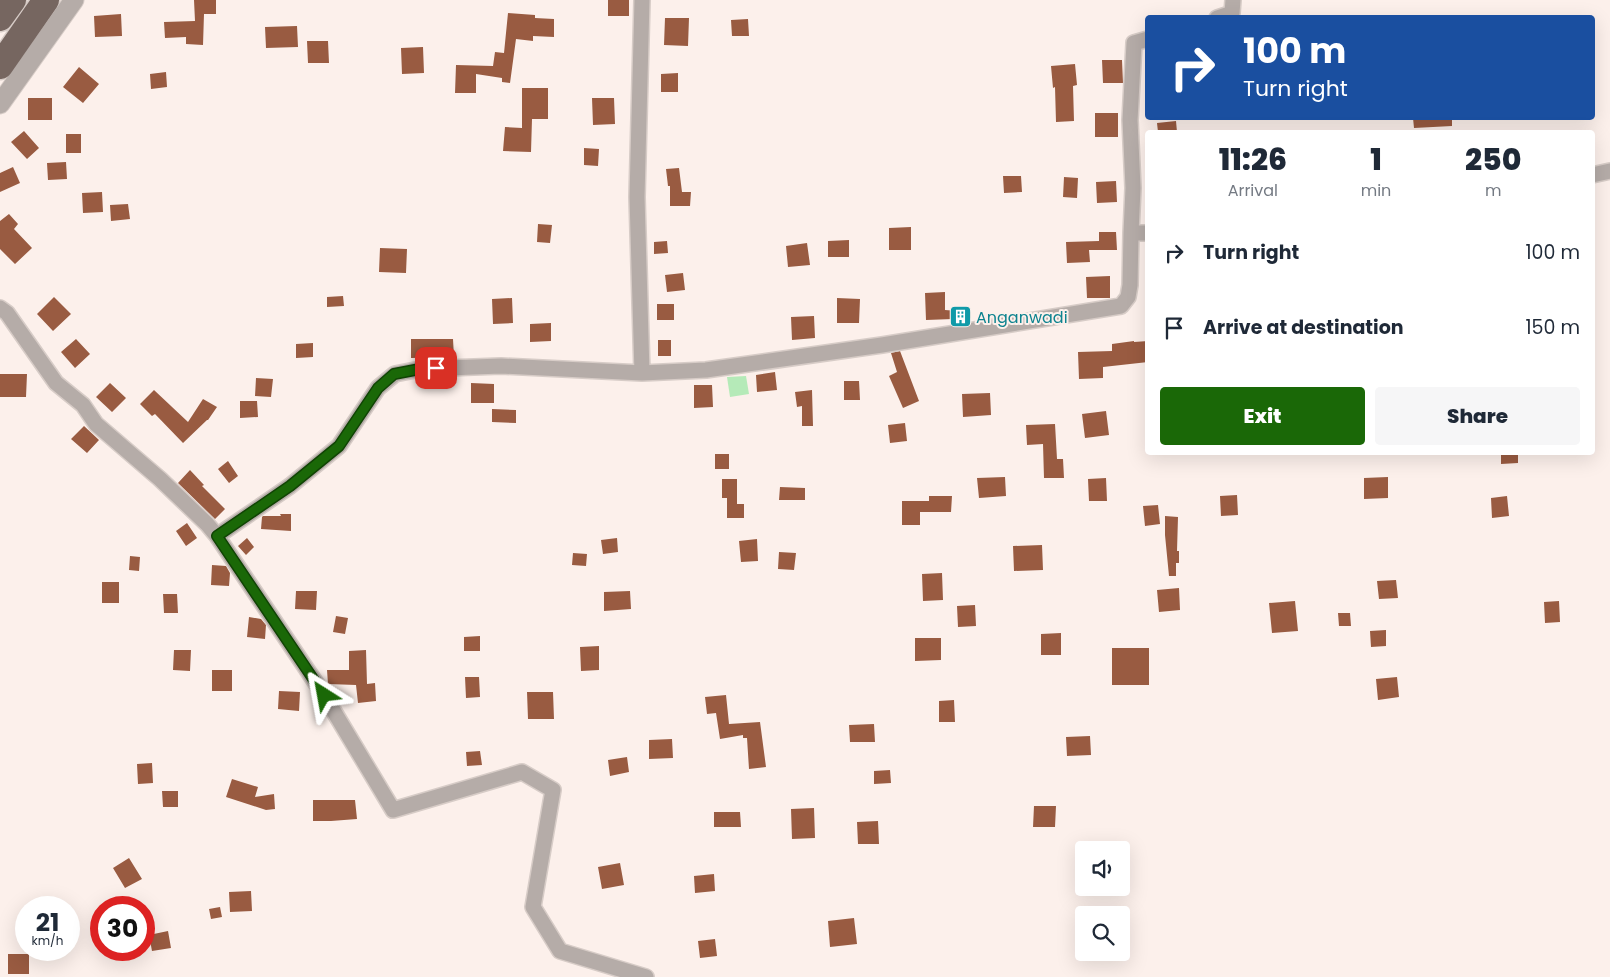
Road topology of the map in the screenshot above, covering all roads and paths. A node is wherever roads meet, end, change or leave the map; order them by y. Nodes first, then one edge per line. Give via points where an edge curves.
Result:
1 (13, 0) edge
2 (46, 0) edge
3 (74, 0) edge
4 (642, 0) edge
5 (1233, 0) edge
6 (1226, 15) edge
7 (0, 18) edge
8 (1145, 40) edge
9 (0, 66) edge
10 (0, 104) edge
11 (1610, 171) edge
12 (1595, 174) edge
13 (1131, 233) junction
14 (1145, 233) edge
15 (0, 308) edge
16 (642, 374) junction
17 (217, 536) junction
18 (646, 977) edge

1 - 7 highway
2 - 9 highway
3 - 10 street
4 - 16 street via 637,197
5 - 6 street via 1232,13
8 - 13 street via 1134,43 1130,120
11 - 12 street
13 - 14 street
13 - 16 street via 1130,285 1128,297 1120,306 706,370
15 - 17 street via 56,383 83,405 96,424 160,479
16 - 17 street via 500,366 420,369 394,374 378,388 339,446 290,486
17 - 18 street via 324,695 393,810 522,772 553,790 533,907 560,951

